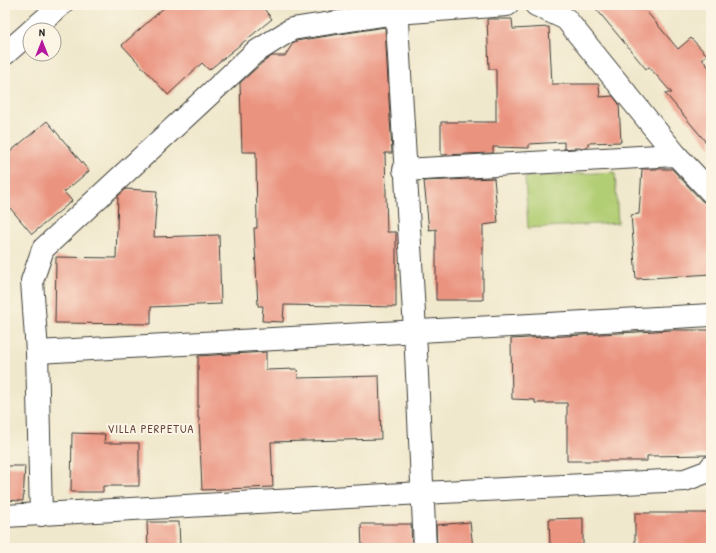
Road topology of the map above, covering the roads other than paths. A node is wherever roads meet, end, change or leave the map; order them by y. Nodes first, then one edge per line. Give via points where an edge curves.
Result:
1 (61, 5) edge
2 (507, 5) edge
3 (536, 5) edge
4 (396, 9) edge
5 (41, 22) edge
6 (22, 39) edge
7 (5, 54) edge
8 (676, 155) junction
9 (404, 170) junction
10 (711, 192) edge
11 (711, 315) edge
12 (415, 331) junction
13 (37, 352) junction
14 (711, 467) edge
15 (422, 492) junction
16 (41, 515) junction
17 (5, 516) edge
18 (425, 548) edge

1 - 5 street
2 - 4 street
3 - 8 street via 566,19
4 - 9 street
4 - 13 street via 292,29 254,53 43,249 32,281
6 - 7 street
8 - 9 street
8 - 10 street
9 - 12 street
11 - 12 street
12 - 13 street
12 - 15 street
13 - 16 street
14 - 15 street via 709,471 685,480
15 - 16 street
15 - 18 street
16 - 17 street

